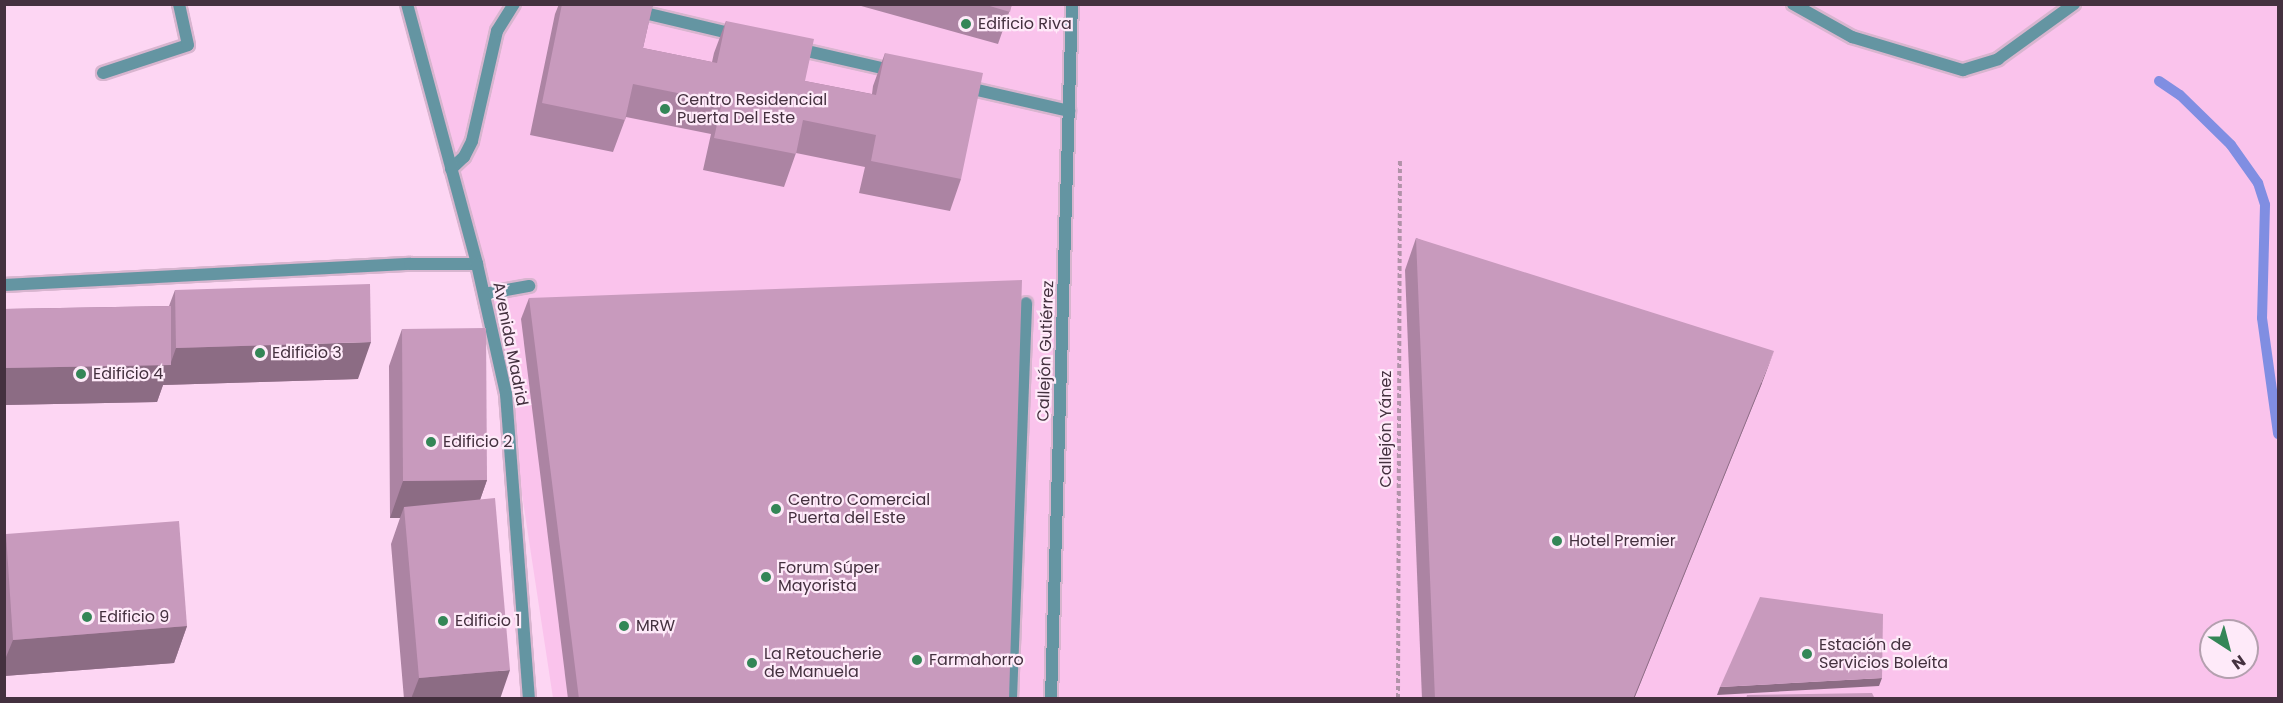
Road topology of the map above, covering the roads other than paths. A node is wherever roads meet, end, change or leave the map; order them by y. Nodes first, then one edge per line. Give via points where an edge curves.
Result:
1 (179, 4) edge
2 (407, 4) edge
3 (513, 4) edge
4 (606, 4) edge
5 (1072, 4) edge
6 (1793, 4) edge
7 (2074, 4) edge
8 (755, 39) edge
9 (789, 47) edge
10 (103, 72) dead end
11 (914, 76) edge
12 (948, 84) edge
13 (1069, 111) junction
14 (451, 169) junction
15 (477, 264) junction
16 (4, 285) edge
17 (529, 286) dead end
18 (484, 294) junction
19 (1026, 303) dead end
20 (529, 699) edge
21 (1011, 699) edge
22 (1051, 699) edge

1 - 10 street via 188,45
2 - 14 street, Avenida Madrid
3 - 14 street via 496,31 472,141 464,157
4 - 8 street
5 - 13 street, Callejón Gutiérrez
6 - 7 street via 1852,37 1963,70 1998,59
9 - 11 street
12 - 13 street
13 - 22 street, Callejón Gutiérrez
14 - 15 street, Avenida Madrid
15 - 16 street
15 - 18 street, Avenida Madrid
17 - 18 street
18 - 20 street, Avenida Madrid via 506,394
19 - 21 street

